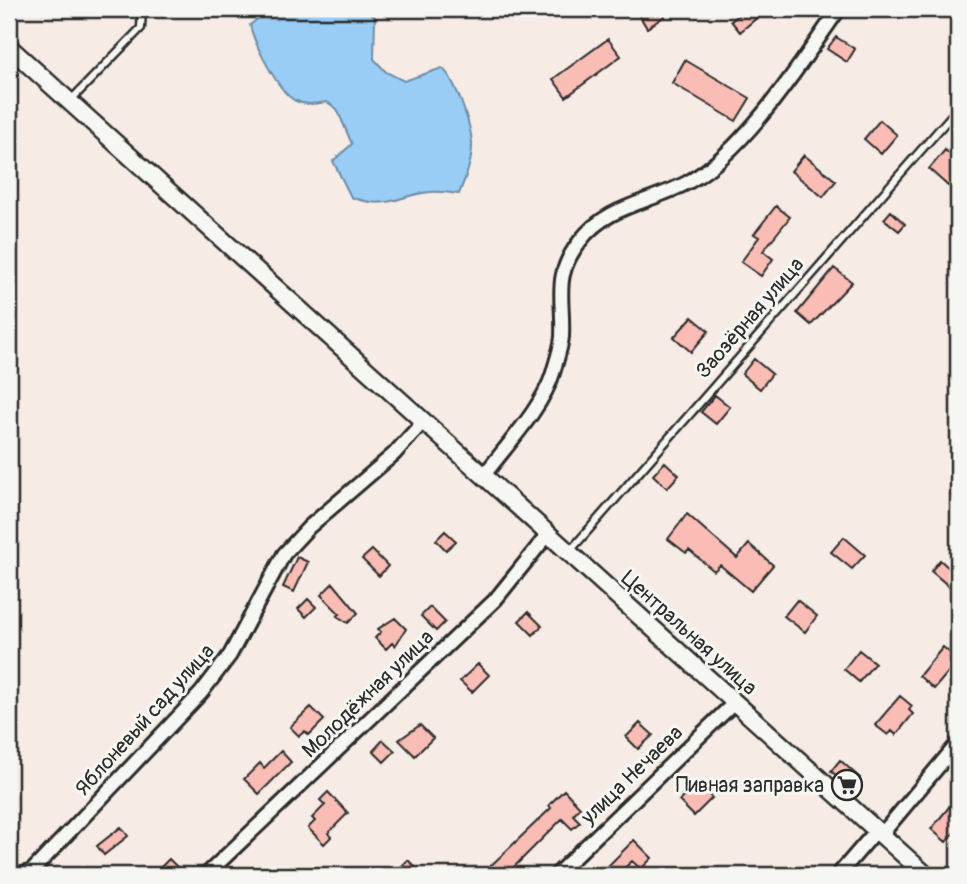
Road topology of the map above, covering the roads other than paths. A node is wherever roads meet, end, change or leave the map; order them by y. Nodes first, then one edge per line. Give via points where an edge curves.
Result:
1 (142, 9) edge
2 (839, 9) edge
3 (9, 47) edge
4 (69, 102) junction
5 (958, 108) edge
6 (423, 422) junction
7 (485, 474) junction
8 (549, 533) junction
9 (569, 552) junction
10 (734, 703) junction
11 (958, 743) edge
12 (878, 833) junction
13 (35, 873) edge
14 (19, 875) edge
15 (206, 875) edge
16 (556, 875) edge
17 (838, 875) edge
18 (926, 875) edge

1 - 4 lane via 141,28
2 - 7 street via 776,96 713,165 691,181 602,218 579,241 563,270 559,294 562,338 552,377
3 - 4 street, Центральная улица
4 - 6 street, Центральная улица
5 - 9 lane, Заозёрная улица
6 - 7 street, Центральная улица
6 - 13 street, Яблоневый сад улица via 284,554 230,654 201,693
7 - 8 street, Центральная улица
8 - 9 street, Центральная улица
8 - 15 street, Молодёжная улица via 495,600
9 - 10 street, Центральная улица
10 - 12 street, Центральная улица
10 - 16 street, улица Нечаева
11 - 12 street
12 - 17 street
12 - 18 street, Центральная улица
13 - 14 street, Яблоневый сад улица

